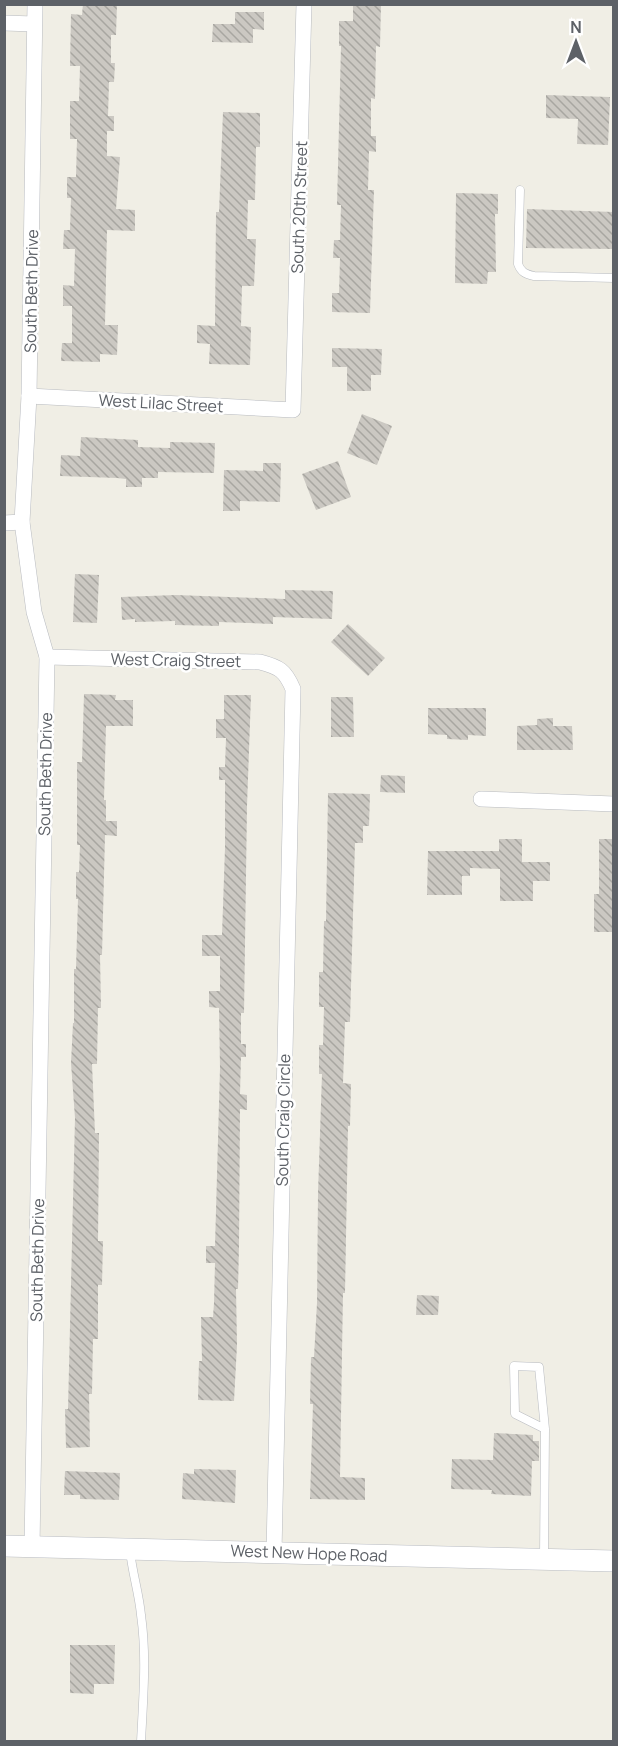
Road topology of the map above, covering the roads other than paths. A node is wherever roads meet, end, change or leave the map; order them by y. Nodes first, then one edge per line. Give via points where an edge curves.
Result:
1 (35, 4) edge
2 (304, 4) edge
3 (4, 23) edge
4 (34, 24) junction
5 (519, 190) dead end
6 (614, 278) edge
7 (29, 396) junction
8 (293, 410) joint
9 (22, 522) junction
10 (4, 523) edge
11 (47, 657) junction
12 (293, 688) joint
13 (481, 799) dead end
14 (614, 804) edge
15 (546, 1429) junction
16 (4, 1546) edge
17 (32, 1547) junction
18 (129, 1549) junction
19 (274, 1552) junction
20 (544, 1560) junction
21 (614, 1562) edge
22 (141, 1742) edge

1 - 4 street, South Beth Drive
2 - 8 street, South 20th Street
3 - 4 street
4 - 7 street, South Beth Drive
5 - 6 lane via 520,270 534,276
7 - 8 street, West Lilac Street
7 - 9 street, South Beth Drive
9 - 10 street
9 - 11 street, South Beth Drive via 34,612
11 - 12 street, West Craig Street via 260,662 276,666 287,675
11 - 17 street, South Beth Drive
12 - 19 street, South Craig Circle
13 - 14 street
15 - 15 lane via 539,1367 514,1366 514,1414
15 - 20 lane
16 - 17 main road, West New Hope Road
17 - 18 main road, West New Hope Road
18 - 19 main road, West New Hope Road
18 - 22 lane via 143,1634
19 - 20 main road, West New Hope Road
20 - 21 main road, West New Hope Road

